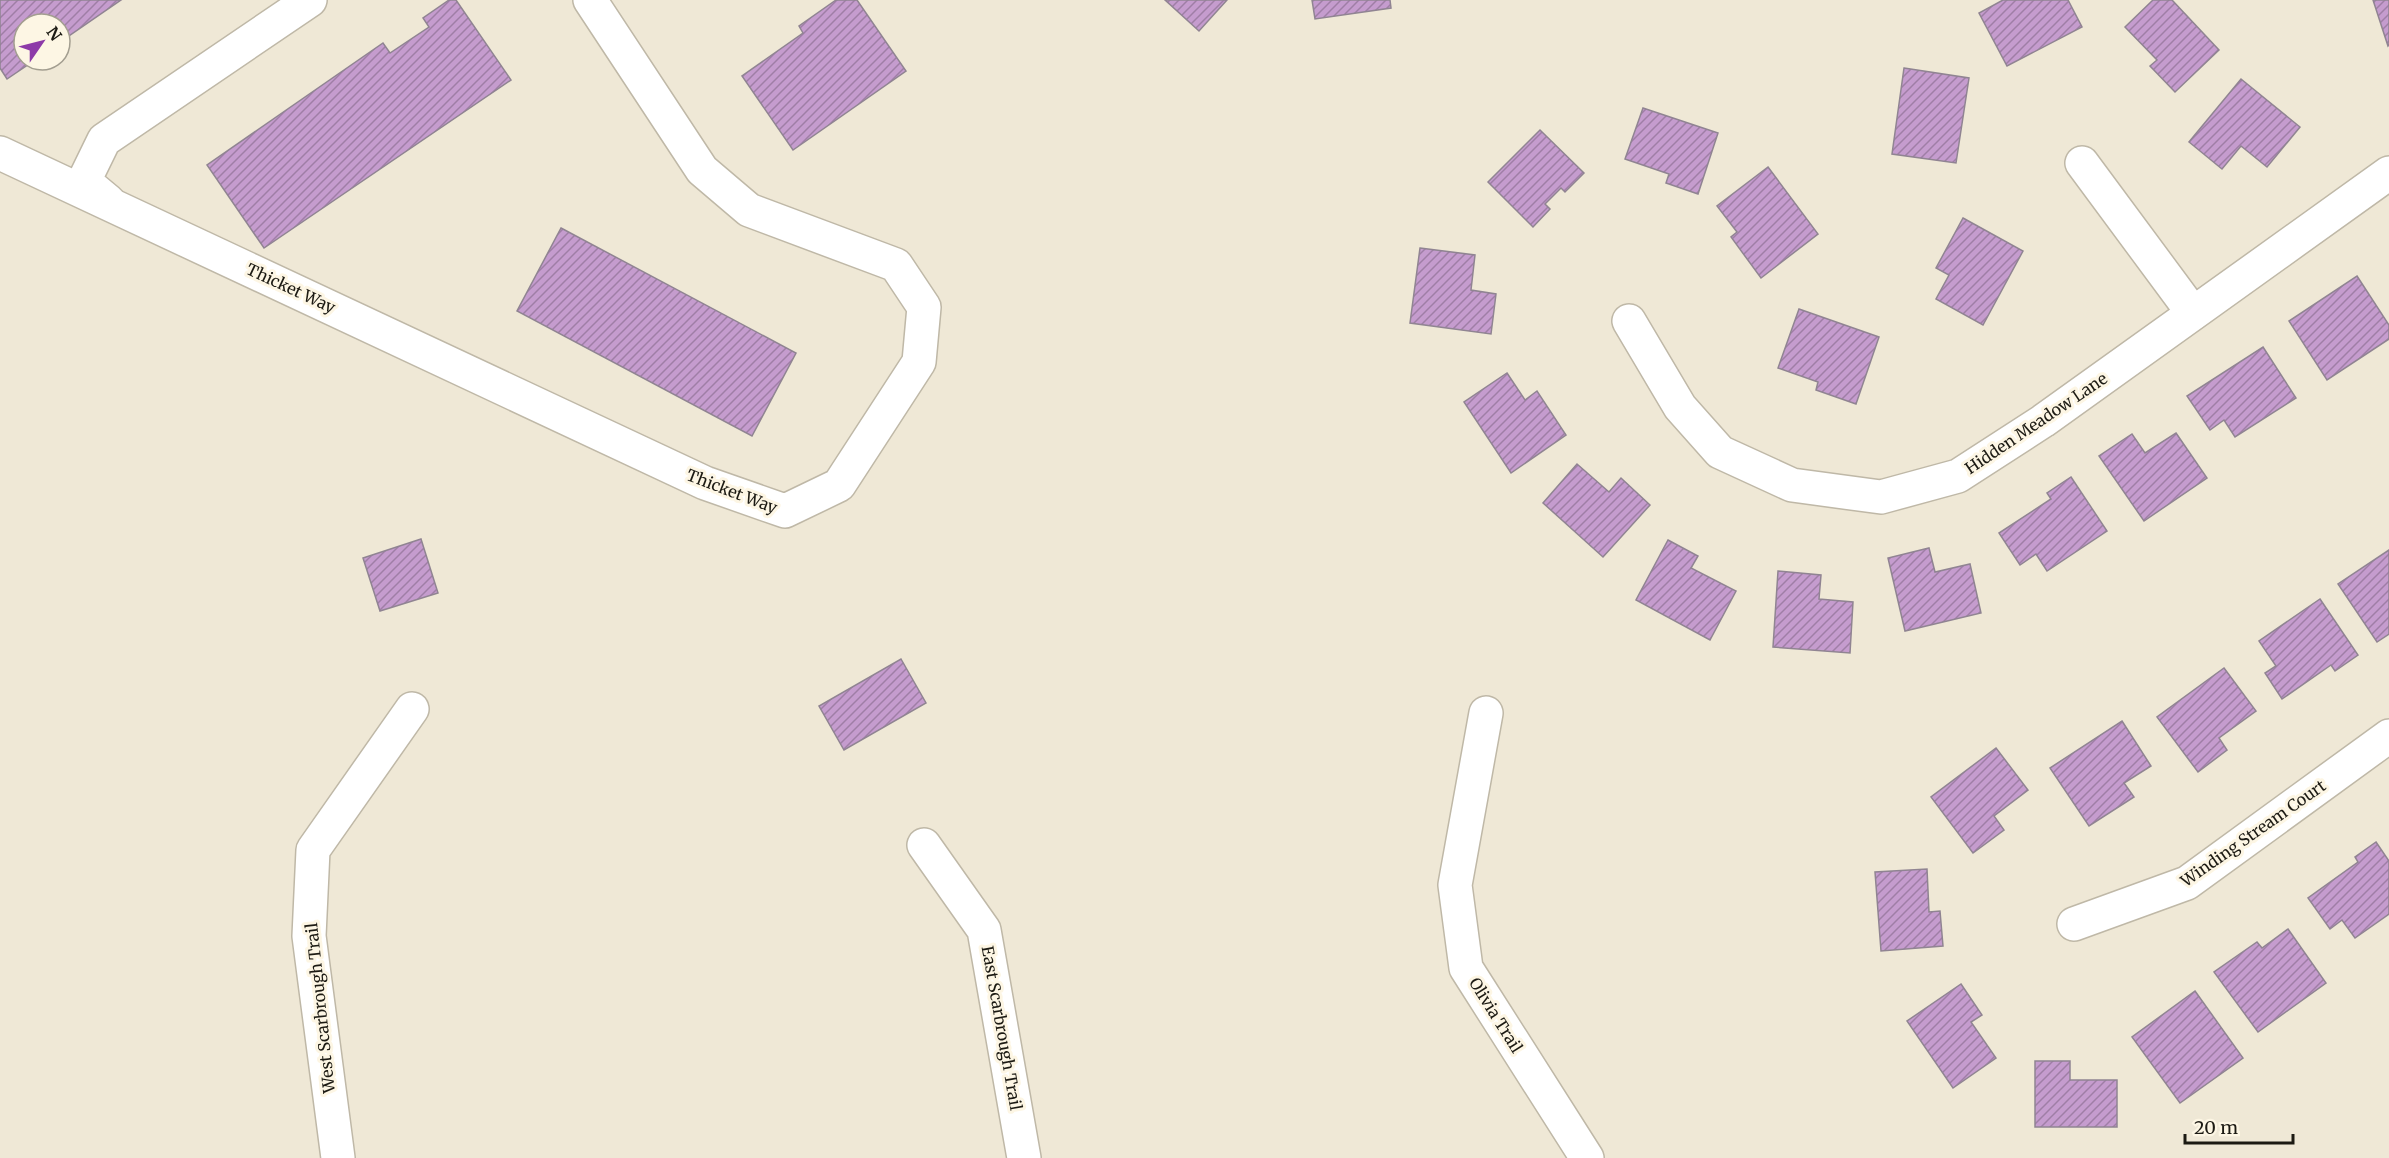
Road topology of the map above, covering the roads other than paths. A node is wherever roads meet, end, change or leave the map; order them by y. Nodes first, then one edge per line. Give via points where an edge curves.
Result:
1 (310, 0) edge
2 (590, 0) edge
3 (0, 153) edge
4 (2082, 163) dead end
5 (2389, 173) edge
6 (111, 204) junction
7 (2193, 313) junction
8 (1629, 321) dead end
9 (412, 709) dead end
10 (1486, 713) dead end
11 (2389, 736) edge
12 (924, 845) dead end
13 (2074, 924) dead end
14 (338, 1158) edge
15 (1024, 1158) edge
16 (1587, 1158) edge

1 - 6 street, Thicket Way via 104,140 84,181
2 - 6 street, Thicket Way via 702,170 749,210 896,265 924,307 919,362 839,485 785,511 705,483
3 - 6 street, Thicket Way
4 - 7 street
5 - 7 street, Hidden Meadow Lane
7 - 8 street, Hidden Meadow Lane via 2043,421 1958,476 1881,497 1792,485 1720,452 1680,407
9 - 14 street, West Scarbrough Trail via 313,850 309,936
10 - 16 street, Olivia Trail via 1455,885 1466,968
11 - 13 street, Winding Stream Court via 2187,884
12 - 15 street, East Scarbrough Trail via 984,930

